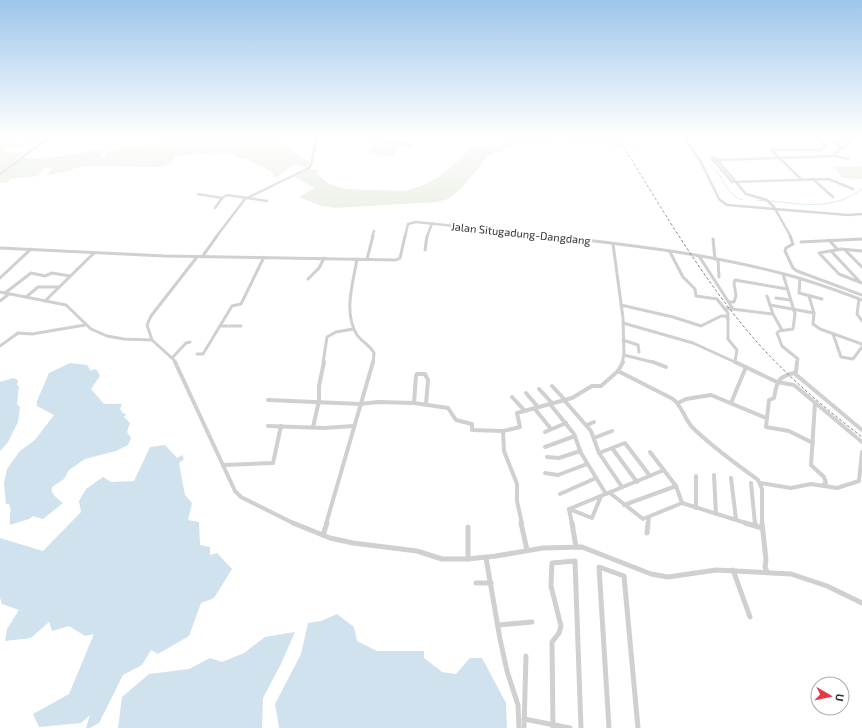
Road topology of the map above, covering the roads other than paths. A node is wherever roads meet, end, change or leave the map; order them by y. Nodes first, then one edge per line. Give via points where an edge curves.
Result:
1 (301, 172) edge
2 (706, 172) edge
3 (723, 172) edge
4 (728, 172) edge
5 (794, 172) edge
6 (813, 179) junction
7 (802, 180) junction
8 (736, 182) junction
9 (853, 189) dead end
10 (198, 194) dead end
11 (833, 197) dead end
12 (222, 198) junction
13 (247, 198) junction
14 (267, 200) dead end
15 (215, 208) dead end
16 (776, 210) junction
17 (862, 214) edge
18 (432, 224) junction
19 (374, 231) dead end
20 (713, 239) dead end
21 (862, 239) edge
22 (829, 240) junction
23 (800, 242) dead end
24 (613, 244) junction
25 (0, 248) edge
26 (4, 249) junction
27 (30, 249) junction
28 (425, 250) dead end
29 (838, 250) junction
30 (845, 250) junction
31 (831, 251) junction
32 (862, 251) edge
33 (670, 252) junction
34 (0, 253) edge
35 (94, 253) junction
36 (699, 256) junction
37 (200, 257) junction
38 (264, 257) junction
39 (324, 258) junction
40 (357, 259) junction
41 (367, 259) junction
42 (716, 260) junction
43 (861, 266) edge
44 (783, 274) junction
45 (70, 276) junction
46 (719, 277) dead end
47 (0, 278) edge
48 (308, 279) dead end
49 (800, 279) junction
50 (861, 283) edge
51 (836, 284) dead end
52 (59, 287) junction
53 (787, 289) junction
54 (0, 292) edge
55 (7, 294) junction
56 (862, 294) edge
57 (767, 296) dead end
58 (809, 296) junction
59 (26, 297) junction
60 (776, 298) dead end
61 (822, 299) dead end
62 (790, 300) junction
63 (861, 300) edge
64 (0, 301) edge
65 (45, 301) junction
66 (729, 302) junction
67 (621, 304) junction
68 (770, 305) junction
69 (724, 308) junction
70 (794, 308) junction
71 (733, 309) junction
72 (814, 313) junction
73 (773, 314) junction
74 (729, 320) junction
75 (862, 321) edge
76 (623, 322) junction
77 (85, 325) junction
78 (220, 326) junction
79 (241, 326) dead end
80 (353, 328) junction
81 (782, 330) junction
82 (833, 334) junction
83 (152, 340) junction
84 (623, 340) junction
85 (190, 342) dead end
86 (862, 344) edge
87 (0, 346) edge
88 (861, 350) edge
89 (639, 352) dead end
90 (197, 354) dead end
91 (624, 355) junction
92 (172, 358) junction
93 (735, 361) junction
94 (666, 367) dead end
95 (746, 367) junction
96 (618, 371) junction
97 (794, 373) junction
98 (777, 382) junction
99 (552, 386) dead end
100 (539, 389) dead end
101 (526, 393) dead end
102 (512, 397) dead end
103 (268, 400) dead end
104 (565, 400) junction
105 (319, 401) junction
106 (414, 403) junction
107 (678, 403) junction
108 (731, 403) junction
109 (815, 403) junction
110 (360, 404) junction
111 (426, 404) junction
112 (551, 404) junction
113 (536, 408) junction
114 (525, 411) junction
115 (766, 418) junction
116 (594, 422) dead end
117 (566, 423) junction
118 (587, 425) junction
119 (268, 426) dead end
120 (281, 426) junction
121 (354, 426) junction
122 (313, 427) junction
123 (551, 429) junction
124 (862, 430) edge
125 (503, 431) junction
126 (612, 431) dead end
127 (545, 432) dead end
128 (575, 436) junction
129 (594, 438) junction
130 (862, 442) edge
131 (813, 443) junction
132 (545, 447) dead end
133 (612, 448) junction
134 (580, 451) junction
135 (650, 452) dead end
136 (862, 452) edge
137 (599, 453) junction
138 (547, 457) dead end
139 (587, 464) junction
140 (223, 465) junction
141 (664, 470) junction
142 (545, 474) dead end
143 (714, 475) dead end
144 (650, 476) junction
145 (696, 476) dead end
146 (596, 478) junction
147 (731, 478) dead end
148 (636, 482) junction
149 (751, 483) dead end
150 (760, 483) junction
151 (823, 485) junction
152 (676, 486) junction
153 (622, 487) junction
154 (560, 494) dead end
155 (606, 494) junction
156 (682, 503) junction
157 (624, 505) junction
158 (696, 508) junction
159 (569, 509) junction
160 (716, 514) junction
161 (649, 517) junction
162 (736, 519) junction
163 (755, 526) junction
164 (468, 527) dead end
165 (762, 528) junction
166 (647, 533) dead end
167 (323, 535) junction
168 (576, 547) junction
169 (528, 550) junction
170 (486, 558) junction
171 (468, 559) junction
172 (733, 570) junction
173 (767, 572) junction
174 (476, 583) dead end
175 (491, 583) junction
176 (862, 603) edge
177 (750, 617) dead end
178 (532, 622) dead end
179 (498, 625) junction
180 (526, 656) dead end
181 (524, 720) junction
182 (552, 726) edge
183 (519, 728) edge
184 (524, 728) edge
185 (570, 728) edge
186 (581, 728) edge
187 (610, 728) edge
188 (638, 728) edge

1 - 13 street
2 - 16 street via 723,203 737,207
3 - 8 street via 732,182
4 - 8 street
5 - 7 street
6 - 7 street
6 - 9 street via 828,179
6 - 11 street
7 - 8 street
8 - 16 street via 746,194 767,200
10 - 12 street
12 - 13 street via 227,195
12 - 15 street
13 - 14 street
13 - 37 street
16 - 17 street
16 - 56 street via 793,241 785,251 793,268 805,276
18 - 24 street, Jalan Situgadung-Dangdang
18 - 28 street
18 - 41 street, Jalan Situgadung-Dangdang via 413,221 408,224 398,260
19 - 41 street
20 - 42 street
21 - 22 street
22 - 23 street
22 - 29 street
24 - 33 street, Jalan Situgadung-Dangdang
24 - 67 street
25 - 26 street, Jalan Situgadung-Dangdang
26 - 27 street, Jalan Situgadung-Dangdang
26 - 34 street
27 - 35 street, Jalan Situgadung-Dangdang
27 - 47 street
29 - 30 street
29 - 31 street
30 - 32 street
30 - 43 street
31 - 50 street
31 - 50 street via 819,253 839,274
33 - 36 street, Jalan Situgadung-Dangdang
33 - 69 street via 683,277 695,290 696,296 717,299
35 - 37 street, Jalan Situgadung-Dangdang
35 - 45 street
36 - 42 street, Jalan Situgadung-Dangdang
36 - 66 street
37 - 38 street, Jalan Situgadung-Dangdang
37 - 83 street via 148,320
38 - 39 street, Jalan Situgadung-Dangdang
38 - 78 street via 241,304 232,306
39 - 40 street, Jalan Situgadung-Dangdang
39 - 48 street via 319,268
40 - 41 street, Jalan Situgadung-Dangdang
40 - 80 street via 350,304
42 - 44 street, Jalan Situgadung-Dangdang
42 - 46 street
44 - 49 street, Jalan Situgadung-Dangdang
44 - 53 street
45 - 52 street
45 - 55 street via 31,273
49 - 58 street via 799,293
49 - 63 street, Jalan Situgadung-Dangdang
51 - 56 street
52 - 59 street via 38,287
52 - 65 street
53 - 62 street
53 - 66 street via 735,280 736,300
54 - 55 street
55 - 59 street
55 - 64 street
57 - 68 street
58 - 61 street
58 - 72 street
59 - 65 street
60 - 62 street
62 - 70 street
63 - 75 street via 857,314
65 - 77 street via 69,307
66 - 71 street
67 - 74 street via 701,326 721,316
67 - 76 street
68 - 70 street
68 - 73 street
69 - 71 street
69 - 74 street via 729,314
70 - 72 street
70 - 81 street via 793,329
71 - 73 street
72 - 82 street via 813,324
73 - 81 street
74 - 93 street via 728,340 738,351
76 - 84 street
76 - 93 street via 684,340
77 - 83 street via 108,338
77 - 87 street via 32,334 18,333
78 - 79 street
78 - 90 street via 203,354
80 - 105 street via 327,337
80 - 110 street via 375,353
81 - 97 street via 778,332 780,344 788,354 798,359
82 - 86 street
82 - 88 street via 841,357 853,358
83 - 92 street
84 - 89 street via 638,345
84 - 91 street
85 - 92 street via 185,343
91 - 94 street
91 - 96 street
92 - 140 street
93 - 95 street
95 - 98 street
95 - 108 street
96 - 104 street via 601,386 592,386
96 - 107 street
97 - 98 street via 784,375
97 - 124 street
98 - 109 street via 794,385
98 - 115 street via 774,398 769,400
99 - 104 street
100 - 112 street
101 - 113 street
102 - 114 street
103 - 105 street
104 - 112 street
104 - 118 street
105 - 110 street
105 - 122 street
106 - 110 street
106 - 111 street
106 - 111 street via 416,376 425,374 428,380
107 - 108 street via 686,398 703,399 711,395
107 - 150 street via 686,420 708,444
108 - 115 street
109 - 130 street
109 - 131 street
110 - 121 street
111 - 125 street via 448,408 456,420 472,424 473,431
112 - 113 street
112 - 117 street
113 - 114 street
113 - 123 street
114 - 125 street via 517,414 520,427
115 - 131 street via 766,427 789,432
116 - 118 street
117 - 123 street
117 - 128 street
118 - 129 street
119 - 120 street
120 - 122 street
120 - 140 street via 273,463
121 - 122 street
121 - 167 street
123 - 127 street
125 - 169 street via 504,451 517,484 517,501
126 - 129 street
128 - 132 street
128 - 134 street
129 - 137 street
131 - 151 street via 811,465 824,477 826,484
133 - 137 street
133 - 144 street via 625,443
133 - 148 street
134 - 138 street via 559,458
134 - 139 street
135 - 141 street
136 - 151 street via 859,481 837,488
137 - 153 street
139 - 142 street via 558,475
139 - 146 street
140 - 167 street via 241,498
141 - 144 street
141 - 152 street
143 - 160 street
144 - 148 street
145 - 158 street
146 - 154 street
146 - 155 street
147 - 162 street
148 - 153 street
149 - 163 street
150 - 151 street via 790,488 807,484
150 - 165 street
152 - 156 street
152 - 157 street
153 - 155 street
155 - 157 street
155 - 159 street
155 - 159 street via 592,518
156 - 158 street
156 - 161 street
157 - 161 street via 641,518
158 - 160 street
159 - 168 street
160 - 162 street
161 - 166 street
162 - 163 street
163 - 165 street
164 - 171 street
165 - 173 street
167 - 171 street via 353,543 418,552 442,559
168 - 169 street
168 - 172 street via 591,550 651,574 668,577
169 - 170 street
170 - 171 street
170 - 175 street
172 - 173 street
172 - 177 street
173 - 176 street via 804,578
174 - 175 street
175 - 179 street
178 - 179 street
179 - 183 street via 507,671 518,701
180 - 181 street
181 - 182 street
181 - 184 street
182 - 185 street
182 - 186 street via 552,642 560,633 561,626 551,586 552,563 575,561
187 - 188 street via 599,567 624,576

